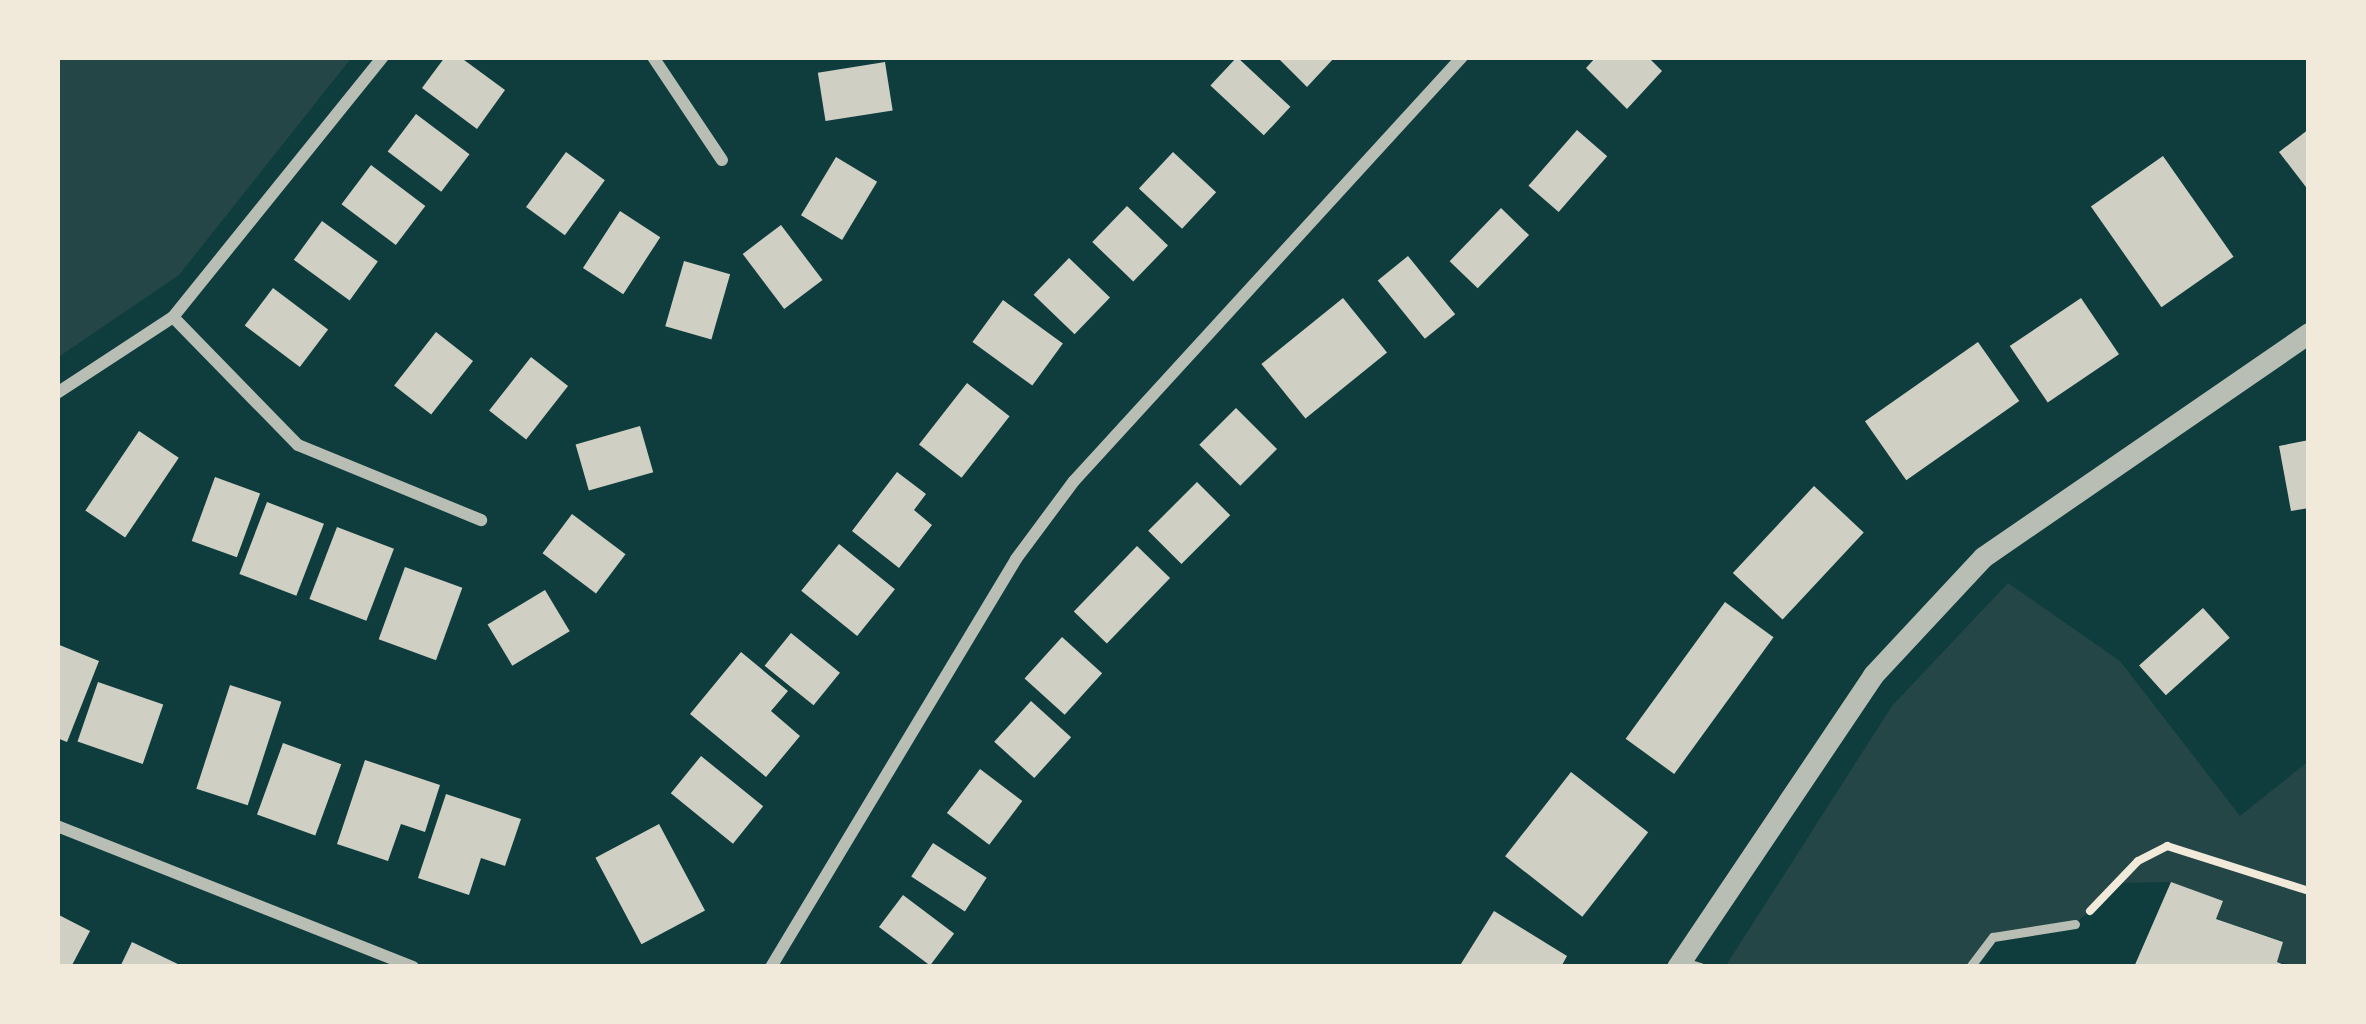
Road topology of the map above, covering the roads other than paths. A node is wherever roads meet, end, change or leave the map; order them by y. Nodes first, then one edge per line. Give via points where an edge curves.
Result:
1 (382, 57) edge
2 (653, 57) edge
3 (1462, 57) edge
4 (722, 160) dead end
5 (173, 317) junction
6 (2309, 333) edge
7 (57, 393) edge
8 (481, 520) dead end
9 (57, 826) edge
10 (2075, 924) road end
11 (1686, 965) edge
12 (413, 967) edge
13 (771, 967) edge
14 (1970, 967) edge

1 - 5 street
2 - 4 street
3 - 13 street via 1051,512
5 - 7 street
5 - 8 street via 298,445
6 - 11 street via 1969,571 1873,674
9 - 12 street
10 - 14 lane via 1993,937

